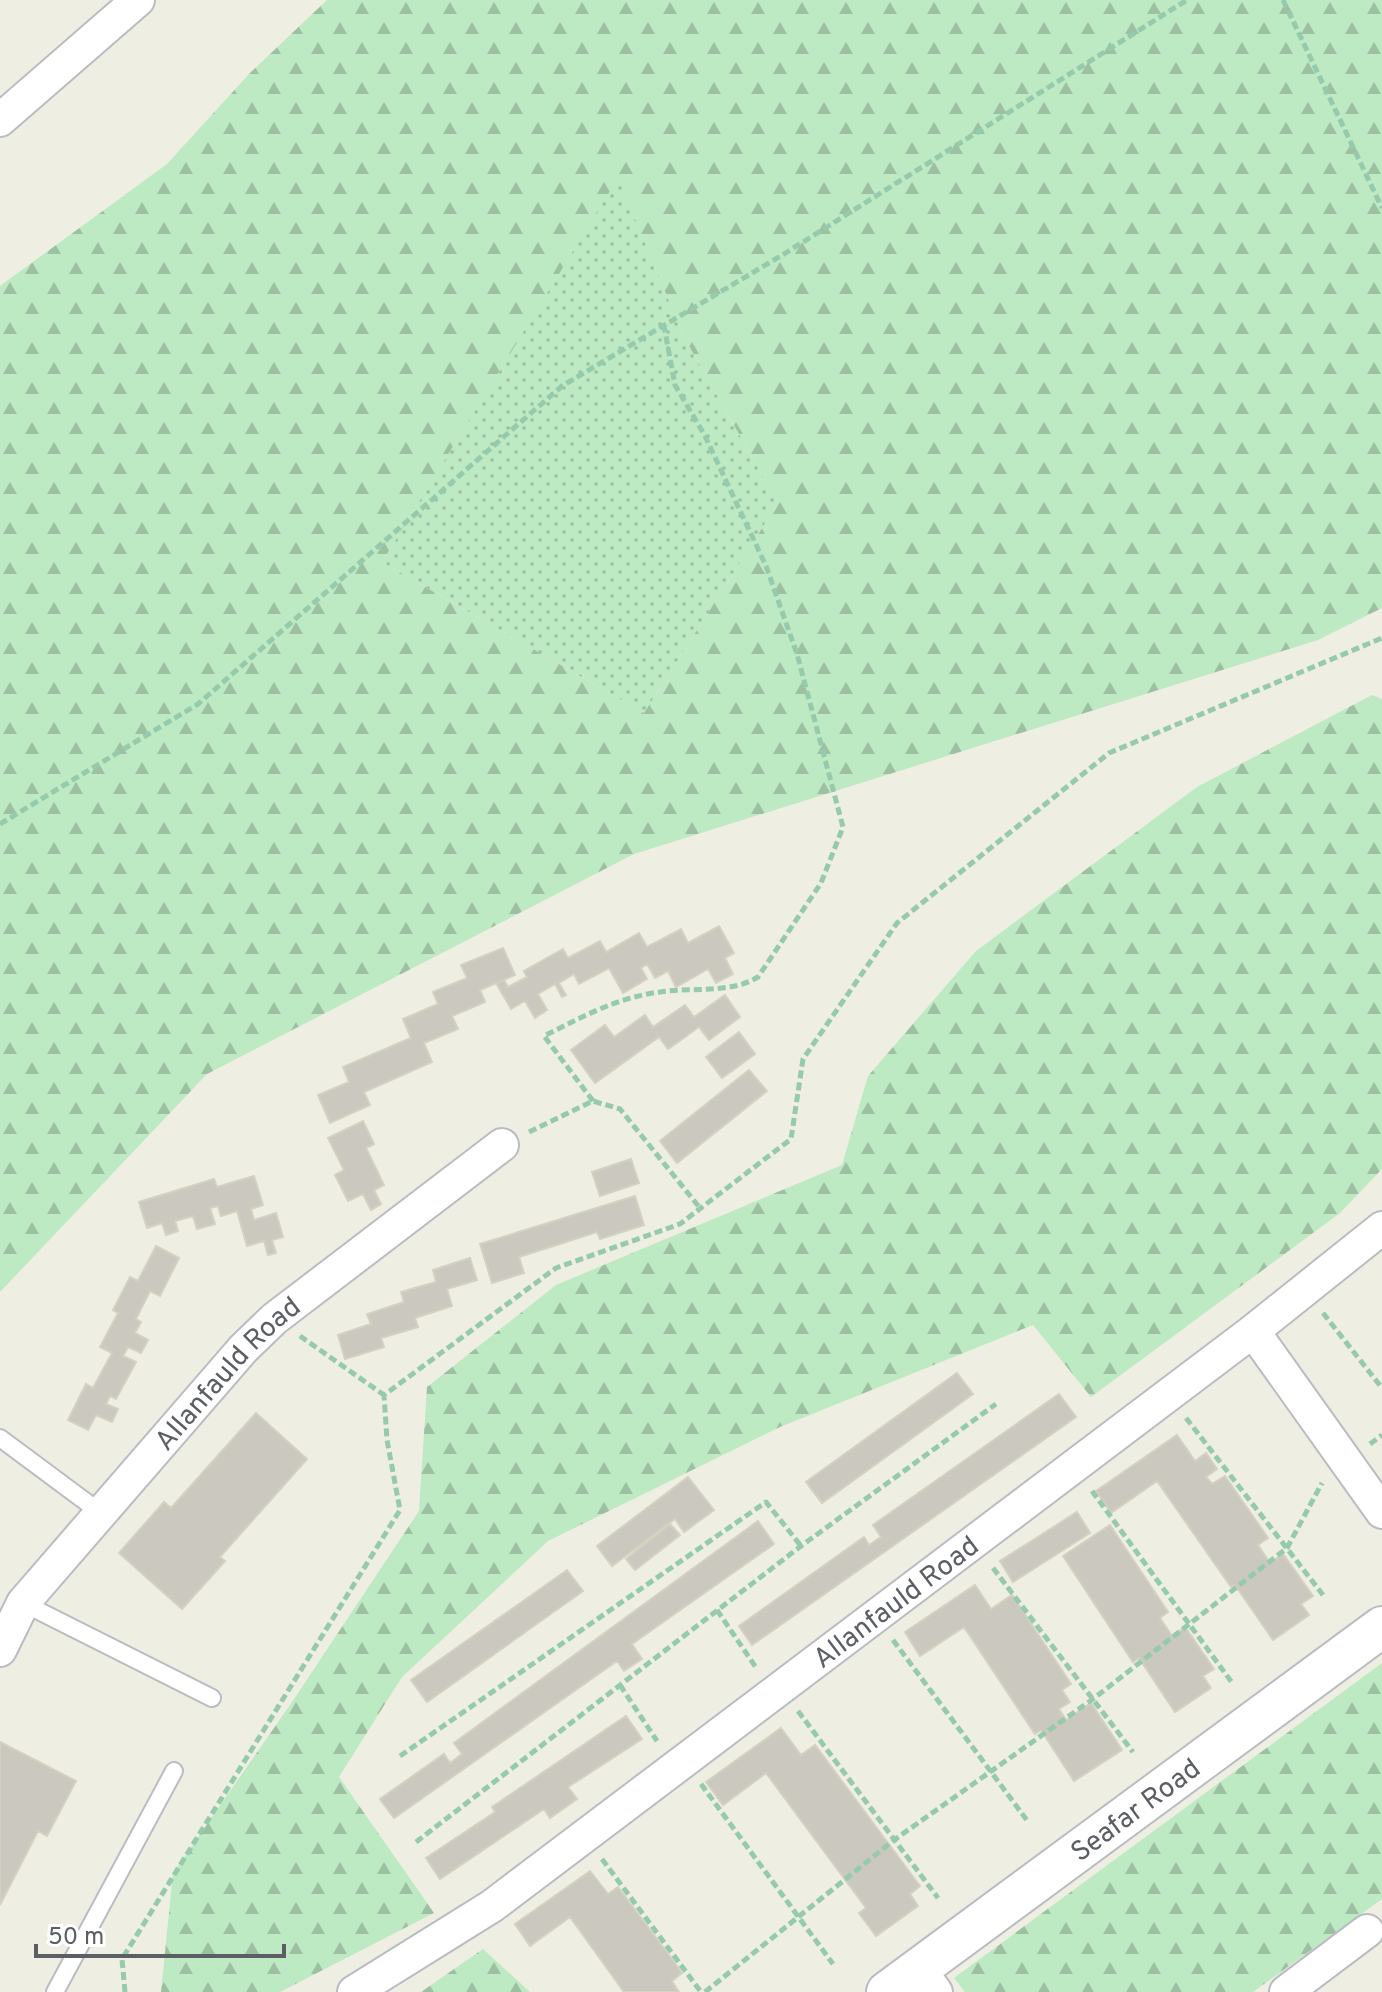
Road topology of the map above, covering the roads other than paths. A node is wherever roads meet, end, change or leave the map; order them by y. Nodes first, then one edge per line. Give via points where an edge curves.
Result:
1 (138, 0) edge
2 (0, 120) edge
3 (502, 1145) road end
4 (1382, 1228) edge
5 (1253, 1331) junction
6 (0, 1438) edge
7 (1382, 1512) edge
8 (101, 1513) junction
9 (23, 1603) junction
10 (1382, 1627) edge
11 (0, 1650) edge
12 (212, 1698) dead end
13 (174, 1771) dead end
14 (1367, 1931) dead end
15 (927, 1980) edge
16 (55, 1992) edge
17 (354, 1992) edge
18 (887, 1992) edge
19 (1286, 1992) edge

1 - 2 street
3 - 8 street, Allanfauld Road via 274,1319
4 - 5 street, Allanfauld Road
5 - 7 street
5 - 17 street, Allanfauld Road via 492,1906
6 - 8 lane
8 - 9 street, Allanfauld Road
9 - 11 street, Allanfauld Road
9 - 12 lane
10 - 15 street, Seafar Road
13 - 16 lane
14 - 19 street
15 - 18 street, Seafar Road

